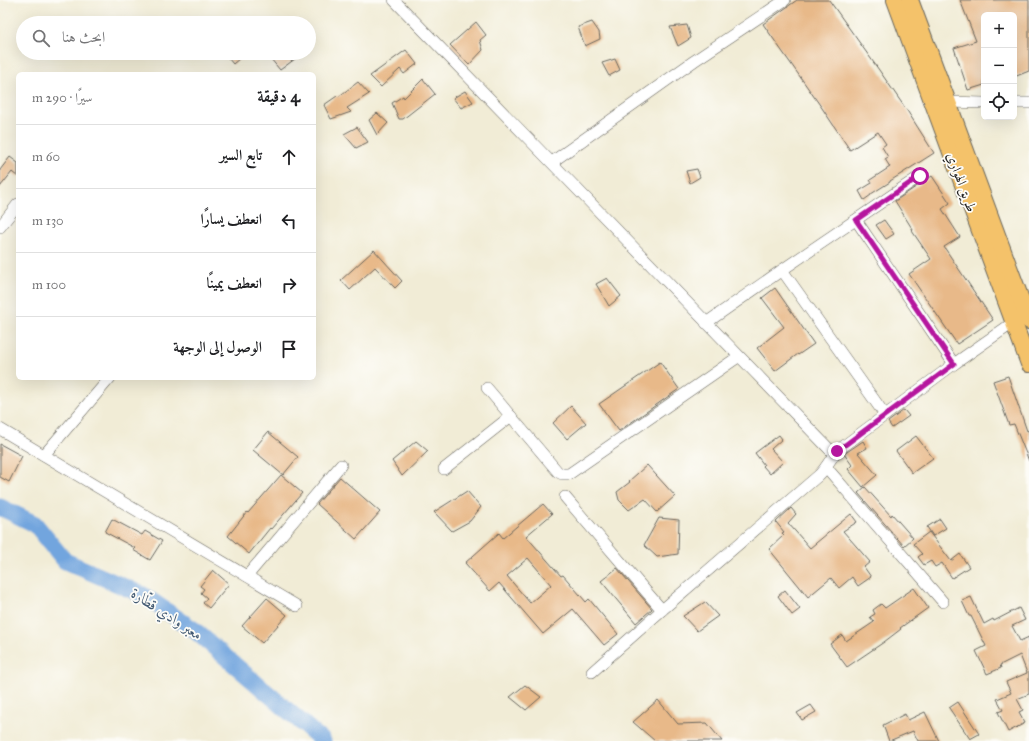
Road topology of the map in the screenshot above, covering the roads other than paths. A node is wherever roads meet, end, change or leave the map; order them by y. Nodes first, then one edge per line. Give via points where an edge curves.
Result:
1 (394, 0) edge
2 (785, 0) edge
3 (895, 0) edge
4 (910, 0) edge
5 (948, 102) junction
6 (981, 103) edge
7 (1017, 103) edge
8 (1029, 103) edge
9 (552, 162) junction
10 (920, 176) dead end
11 (16, 207) edge
12 (856, 220) junction
13 (0, 227) edge
14 (782, 270) junction
15 (1022, 322) edge
16 (706, 323) junction
17 (738, 357) junction
18 (954, 364) junction
19 (1029, 364) edge
20 (108, 380) edge
21 (487, 388) dead end
22 (885, 415) junction
23 (512, 416) junction
24 (0, 429) edge
25 (834, 454) junction
26 (44, 455) junction
27 (341, 465) dead end
28 (826, 467) junction
29 (444, 469) dead end
30 (566, 497) dead end
31 (246, 576) junction
32 (943, 602) dead end
33 (298, 606) dead end
34 (662, 610) junction
35 (592, 672) dead end

1 - 9 street
2 - 9 street
3 - 15 highway, طريق الهواري
4 - 5 highway, طريق الهواري
5 - 6 street
5 - 15 highway, طريق الهواري
7 - 8 street
9 - 16 street
10 - 12 street
11 - 13 street
12 - 14 street
12 - 18 street
14 - 16 street
14 - 22 street
15 - 18 street
15 - 19 highway, طريق الهواري
16 - 17 street
17 - 23 street via 569,474 558,472
17 - 25 street
18 - 22 street
20 - 26 street
21 - 23 street
22 - 25 street
23 - 29 street
24 - 26 street
25 - 28 street
26 - 31 street
27 - 31 street
28 - 32 street
28 - 34 street
30 - 34 street
31 - 33 street
34 - 35 street

